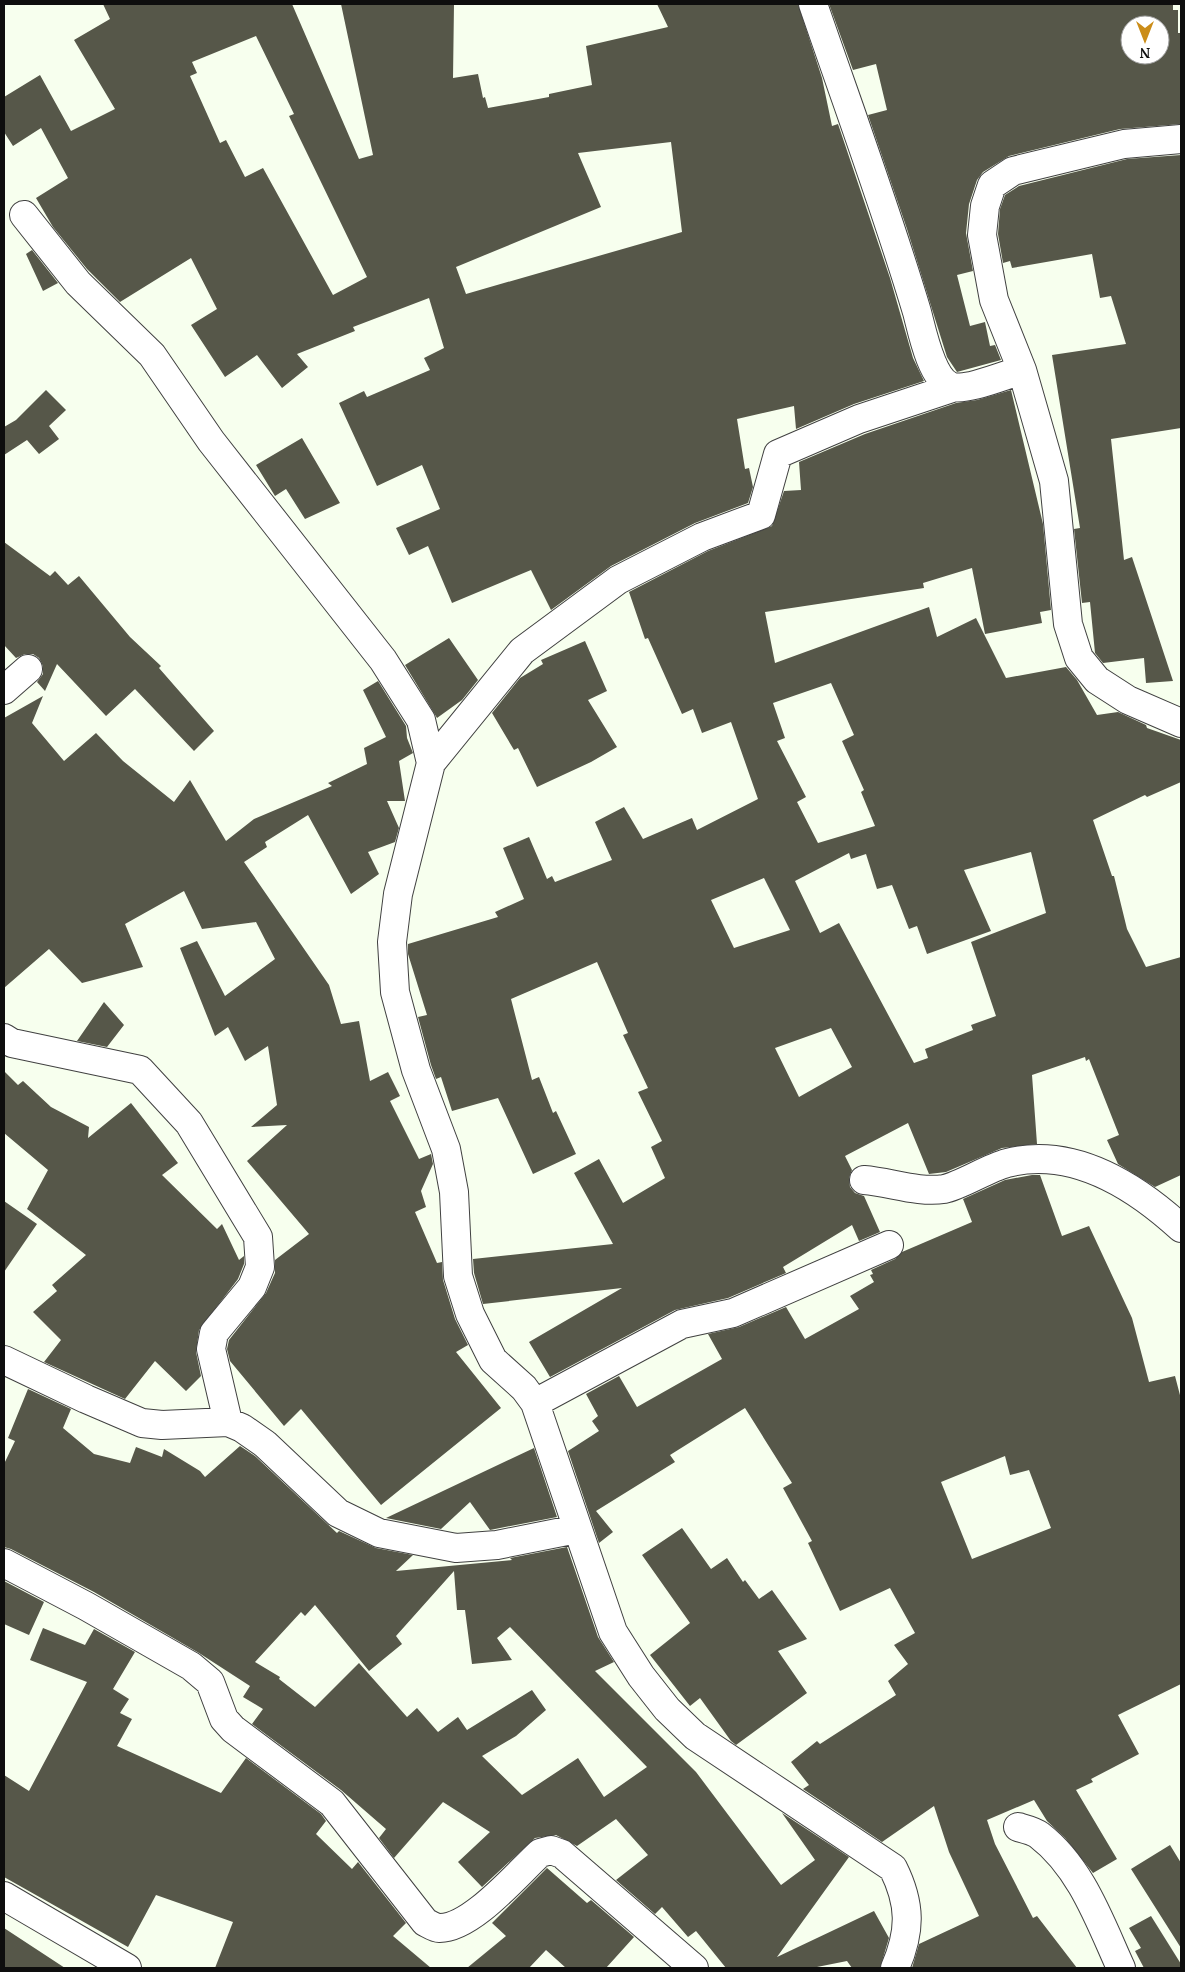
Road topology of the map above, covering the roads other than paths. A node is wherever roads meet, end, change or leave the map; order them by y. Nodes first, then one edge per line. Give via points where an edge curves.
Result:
1 (813, 4) edge
2 (1181, 139) edge
3 (24, 215) dead end
4 (1022, 370) junction
5 (952, 388) junction
6 (28, 669) dead end
7 (4, 690) edge
8 (1181, 724) edge
9 (431, 762) junction
10 (4, 1038) edge
11 (864, 1180) dead end
12 (1181, 1228) edge
13 (889, 1245) dead end
14 (4, 1360) edge
15 (534, 1403) junction
16 (228, 1422) junction
17 (577, 1529) junction
18 (4, 1563) edge
19 (1018, 1827) dead end
20 (4, 1896) edge
21 (126, 1968) edge
22 (694, 1968) edge
23 (895, 1968) edge
24 (1121, 1968) edge

1 - 5 street via 894,234 931,361 945,384
2 - 4 street via 1124,144 1013,171 992,185 984,206 982,235 994,300
3 - 9 street via 78,283 152,355 211,441 384,660 421,720
4 - 5 street via 963,388
4 - 8 street via 1054,481 1068,624 1079,658 1097,680 1128,700
5 - 9 street via 859,419 778,454 761,515 702,537 618,580 522,651
6 - 7 street
9 - 15 street via 398,894 392,942 396,992 416,1070 446,1149 454,1192 458,1276 470,1314 493,1360 524,1388
10 - 16 street via 12,1043 140,1070 188,1123 258,1236 260,1267 252,1287 214,1333 212,1341 211,1349
11 - 12 street via 945,1189 1007,1163 1038,1158 1071,1162 1114,1179 1153,1202
13 - 15 street via 733,1313 682,1324
14 - 16 street via 142,1423 162,1426
15 - 17 street
16 - 17 street via 265,1444 338,1513 379,1534 456,1548 497,1545
17 - 23 street via 614,1632 667,1710 695,1736 893,1868 904,1891 907,1930
18 - 22 street via 191,1666 210,1682 224,1719 332,1803 425,1922 438,1929 472,1916 540,1853 551,1850 562,1854
19 - 24 street via 1038,1834 1066,1860 1093,1907
20 - 21 street

